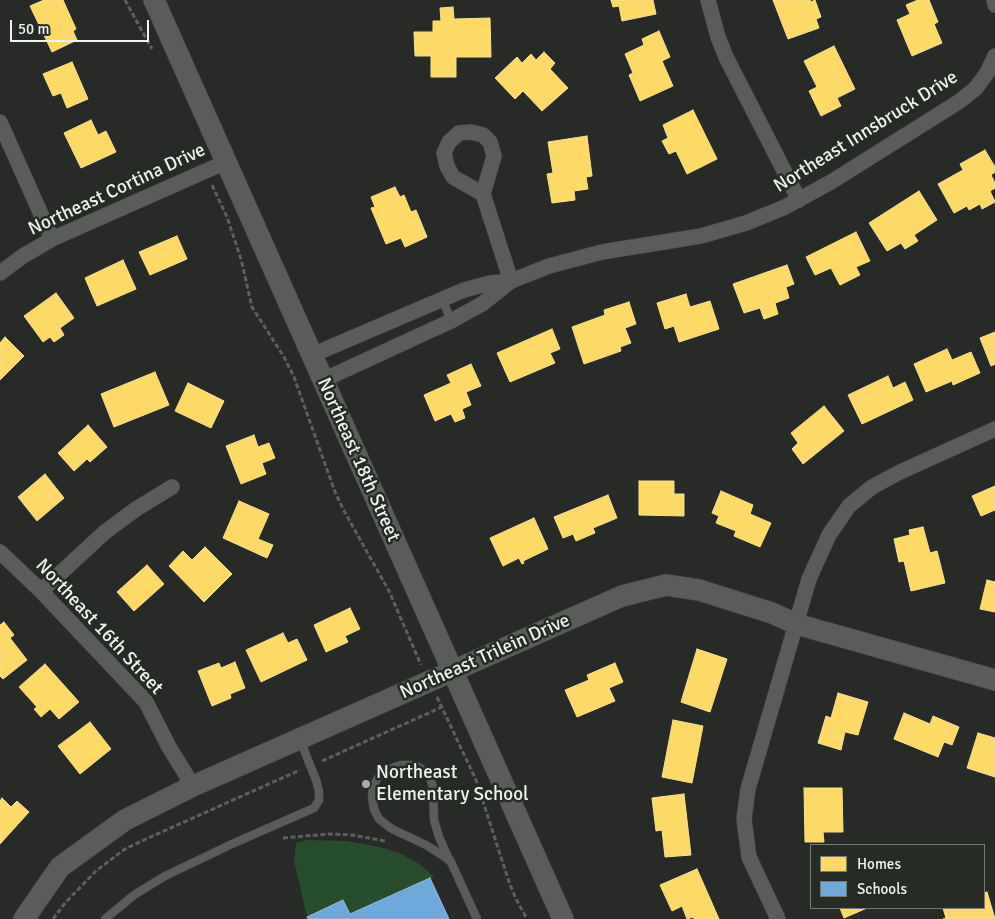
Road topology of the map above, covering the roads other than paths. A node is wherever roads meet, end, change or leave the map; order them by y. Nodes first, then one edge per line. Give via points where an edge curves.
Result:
1 (154, 0) edge
2 (708, 0) edge
3 (994, 0) edge
4 (995, 5) edge
5 (995, 56) edge
6 (0, 122) edge
7 (226, 162) junction
8 (483, 194) dead end
9 (799, 200) junction
10 (52, 239) junction
11 (0, 273) edge
12 (511, 281) junction
13 (442, 298) junction
14 (451, 321) junction
15 (312, 356) junction
16 (323, 380) junction
17 (995, 429) edge
18 (172, 487) dead end
19 (0, 552) edge
20 (42, 591) junction
21 (796, 624) junction
22 (452, 672) junction
23 (995, 680) edge
24 (300, 739) junction
25 (193, 786) junction
26 (451, 862) junction
27 (24, 919) edge
28 (106, 919) edge
29 (477, 919) edge
30 (563, 919) edge
31 (778, 919) edge

1 - 7 street, Northeast 18th Street
2 - 9 street via 726,57
3 - 4 street
5 - 9 street, Northeast Innsbruck Drive via 976,88 960,101
6 - 10 street
7 - 10 street, Northeast Cortina Drive
7 - 15 street, Northeast 18th Street
8 - 12 street
9 - 12 street, Northeast Innsbruck Drive via 746,223 710,233 602,252 548,266
10 - 11 street, Northeast Cortina Drive
12 - 13 street, Northeast Innsbruck Drive via 490,282
12 - 14 street, Northeast Innsbruck Drive via 482,304
13 - 14 lane
13 - 15 street, Northeast Innsbruck Drive
14 - 16 street, Northeast Innsbruck Drive
15 - 16 street, Northeast 18th Street
16 - 22 street, Northeast 18th Street
17 - 21 street via 900,472 872,487 849,506 829,535 809,579
18 - 20 street via 105,532
19 - 20 street, Northeast 16th Street
20 - 25 street, Northeast 16th Street via 146,702
21 - 22 street, Northeast Trilein Drive via 772,612 699,590 666,585 622,596
21 - 23 street, Northeast Trilein Drive
21 - 31 street via 748,789 744,819 750,857
22 - 24 street, Northeast Trilein Drive
22 - 30 street, Northeast 18th Street
24 - 25 street, Northeast Trilein Drive
24 - 28 lane via 319,791 314,808 165,876 134,895
25 - 27 street, Northeast Trilein Drive via 125,820 60,867
26 - 26 lane via 434,820 430,778 414,765 389,769 379,776 373,786 372,798 379,819 426,844
26 - 29 lane

